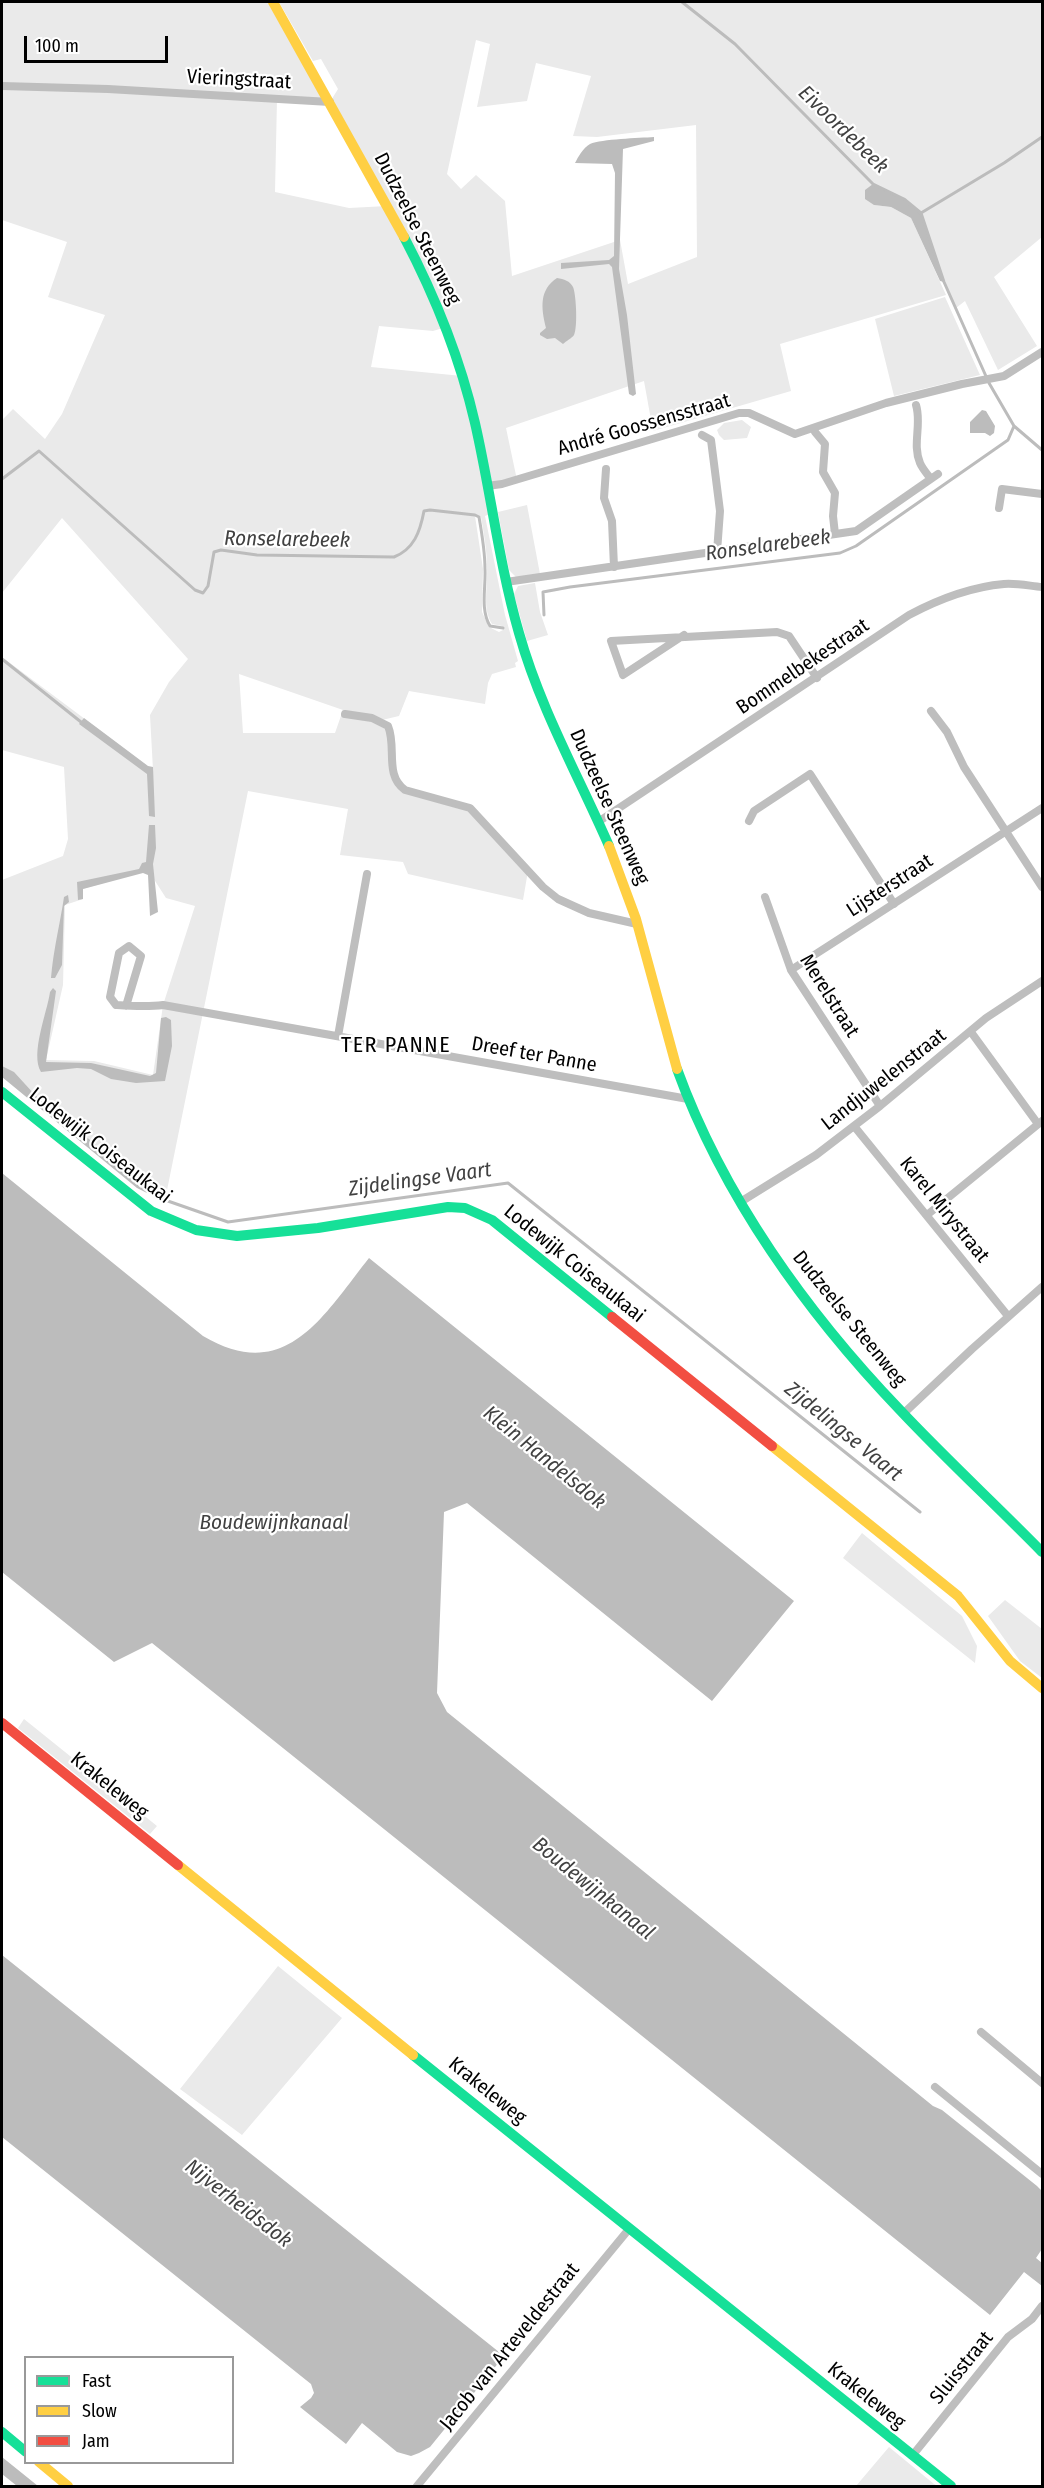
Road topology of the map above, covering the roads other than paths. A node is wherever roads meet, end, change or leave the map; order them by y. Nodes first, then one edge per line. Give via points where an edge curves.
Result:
1 (273, 2) edge
2 (2, 86) edge
3 (330, 102) junction
4 (1042, 352) edge
5 (916, 405) dead end
6 (815, 432) dead end
7 (702, 435) dead end
8 (606, 469) dead end
9 (487, 486) junction
10 (1042, 494) edge
11 (999, 508) dead end
12 (835, 534) junction
13 (717, 552) junction
14 (614, 567) junction
15 (506, 582) junction
16 (1042, 587) edge
17 (684, 635) junction
18 (817, 678) junction
19 (931, 711) dead end
20 (345, 714) dead end
21 (1042, 808) edge
22 (749, 821) dead end
23 (598, 822) junction
24 (1006, 830) junction
25 (367, 874) dead end
26 (1042, 887) edge
27 (765, 897) dead end
28 (894, 904) junction
29 (637, 924) junction
30 (791, 970) junction
31 (1042, 981) edge
32 (126, 1006) junction
33 (971, 1032) junction
34 (338, 1036) junction
35 (2, 1092) edge
36 (688, 1099) junction
37 (880, 1106) junction
38 (1040, 1123) edge
39 (854, 1126) junction
40 (742, 1201) junction
41 (927, 1215) junction
42 (1042, 1287) edge
43 (1008, 1316) junction
44 (904, 1413) junction
45 (1042, 1551) edge
46 (1042, 1688) edge
47 (2, 1723) edge
48 (981, 2032) dead end
49 (1042, 2083) edge
50 (935, 2087) dead end
51 (1042, 2174) edge
52 (629, 2229) junction
53 (1042, 2306) edge
54 (1032, 2319) junction
55 (1042, 2319) edge
56 (2, 2432) edge
57 (24, 2450) edge
58 (912, 2456) junction
59 (40, 2464) edge
60 (68, 2487) edge
61 (417, 2487) edge
62 (951, 2487) edge

1 - 3 street, Dudzeelse Steenweg
2 - 3 street, Vieringstraat
3 - 9 street, Dudzeelse Steenweg via 400,228 442,317 467,390
4 - 9 street, André Goossensstraat via 1004,376 886,403 795,434 749,413 739,413
5 - 12 street via 920,463 934,477 856,531
6 - 12 street via 825,444 823,472 835,493
7 - 13 street, André Goossensstraat via 711,440 718,484
8 - 14 street, André Goossensstraat via 604,498 612,521
9 - 15 street, Dudzeelse Steenweg
10 - 11 street via 1002,489
12 - 13 street
13 - 14 street
14 - 15 street
15 - 23 street, Dudzeelse Steenweg via 535,685
16 - 18 street, Bommelbekestraat via 1006,584 933,602
17 - 17 street via 673,636 611,641 623,675
17 - 18 street via 777,632 789,636
18 - 23 street, Bommelbekestraat
19 - 24 street
20 - 29 street via 372,718 388,726 392,735 393,776 405,790 470,808 558,899 589,913
21 - 24 street, Lijsterstraat
22 - 28 street via 754,811 810,774
23 - 29 street, Dudzeelse Steenweg
24 - 26 street
24 - 28 street, Lijsterstraat
25 - 34 street
27 - 30 street, Merelstraat
28 - 30 street, Lijsterstraat
29 - 36 street, Dudzeelse Steenweg via 659,1013
30 - 37 street, Merelstraat
31 - 33 street, Landjuwelenstraat via 986,1017
32 - 32 street via 141,956 129,946 119,953 110,997 116,1005
32 - 34 street, Dreef ter Panne via 163,1005
33 - 37 street, Landjuwelenstraat
33 - 38 street
34 - 36 street, Dreef ter Panne
35 - 46 street, Lodewijk Coiseaukaai via 151,1211 188,1228 228,1236 264,1234 448,1207 465,1208 492,1220 958,1596 1010,1661
36 - 40 street, Dudzeelse Steenweg
37 - 39 street, Landjuwelenstraat
38 - 41 street
39 - 40 street, Landjuwelenstraat
39 - 41 street, Karel Mirystraat
40 - 44 street, Dudzeelse Steenweg via 814,1310
41 - 43 street, Karel Mirystraat
42 - 43 street
43 - 44 street
44 - 45 street, Dudzeelse Steenweg
47 - 52 street, Krakeleweg
48 - 49 street
50 - 51 street
52 - 58 street, Krakeleweg
52 - 61 street, Jacob van Arteveldestraat
53 - 54 street, Sluisstraat
54 - 55 street
54 - 58 street, Sluisstraat via 1008,2337
56 - 57 street
58 - 62 street, Krakeleweg
59 - 60 street

